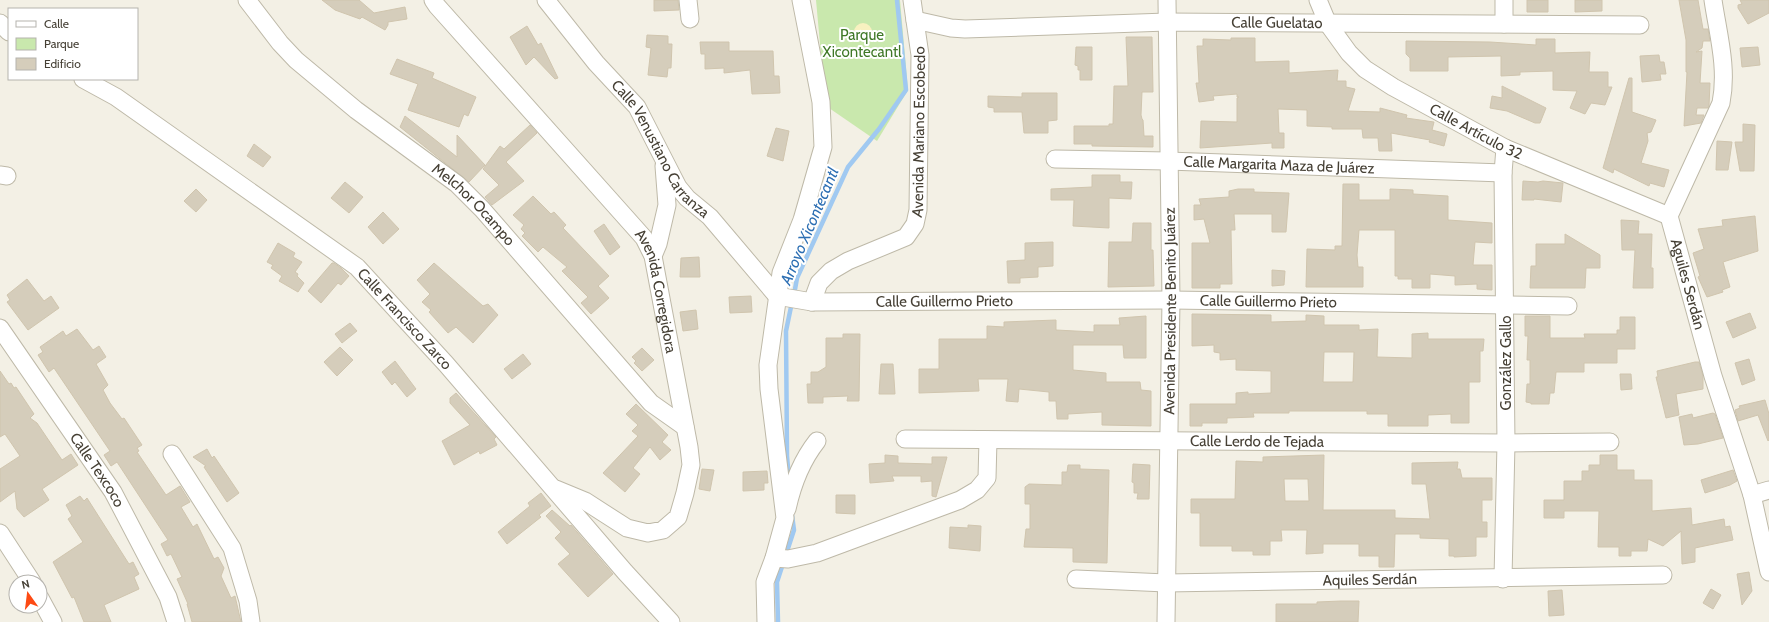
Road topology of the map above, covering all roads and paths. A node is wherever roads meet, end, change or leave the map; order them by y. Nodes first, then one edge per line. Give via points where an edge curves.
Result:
1 (247, 0) edge
2 (433, 0) edge
3 (546, 0) edge
4 (688, 0) edge
5 (801, 0) edge
6 (912, 0) edge
7 (1167, 0) edge
8 (1318, 0) edge
9 (1504, 0) edge
10 (1713, 0) edge
11 (690, 19) dead end
12 (915, 20) junction
13 (1167, 22) junction
14 (0, 23) edge
15 (1328, 24) junction
16 (1504, 24) junction
17 (1640, 25) dead end
18 (8, 31) edge
19 (86, 80) edge
20 (1505, 148) junction
21 (1055, 159) dead end
22 (666, 162) junction
23 (1168, 162) junction
24 (1503, 173) junction
25 (1670, 216) junction
26 (653, 256) junction
27 (777, 296) junction
28 (1171, 300) junction
29 (812, 302) junction
30 (1506, 305) junction
31 (1568, 306) dead end
32 (0, 328) edge
33 (685, 427) junction
34 (905, 439) dead end
35 (817, 440) dead end
36 (988, 440) junction
37 (1169, 440) junction
38 (1610, 442) dead end
39 (1506, 444) junction
40 (172, 454) dead end
41 (552, 487) junction
42 (1769, 490) edge
43 (1752, 495) junction
44 (785, 518) junction
45 (0, 533) edge
46 (774, 558) junction
47 (1768, 572) edge
48 (27, 574) edge
49 (1663, 576) dead end
50 (1076, 579) dead end
51 (1503, 579) junction
52 (1166, 583) junction
53 (48, 613) edge
54 (53, 622) edge
55 (176, 622) edge
56 (251, 622) edge
57 (671, 622) edge
58 (766, 622) edge
59 (1166, 622) edge

1 - 33 street, Melchor Ocampo via 296,60 356,110 457,184 482,209 651,403
2 - 26 street, Avenida Corregidora via 644,238
3 - 22 street, Calle Venustiano Carranza via 596,63 637,107
4 - 11 street
5 - 27 street via 821,102 823,147 802,220 781,273
6 - 12 street, Avenida Mariano Escobedo
7 - 13 street, Avenida Presidente Benito Juárez
8 - 15 street, Calle Artículo 32
9 - 16 street
10 - 25 street via 1724,69 1724,88 1721,103
12 - 13 street, Calle Guelatao via 965,29
12 - 29 street, Avenida Mariano Escobedo via 920,56 918,210 915,224 906,237 848,261 831,271 819,283
13 - 15 street, Calle Guelatao
13 - 23 street, Avenida Presidente Benito Juárez
14 - 18 street
15 - 16 street, Calle Guelatao
15 - 20 street, Calle Artículo 32 via 1349,53 1365,69
16 - 17 street, Calle Guelatao
19 - 41 street, Calle Francisco Zarco via 122,102 357,267 446,364
20 - 24 street, González Gallo
20 - 25 street, Calle Artículo 32
21 - 23 street, Calle Margarita Maza de Juárez
22 - 26 street via 664,167 667,205
22 - 27 street, Calle Venustiano Carranza via 678,187 687,198 710,217
23 - 24 street, Calle Margarita Maza de Juárez
23 - 28 street, Avenida Presidente Benito Juárez
24 - 30 street, González Gallo
25 - 43 street, Aguiles Serdán via 1713,376
26 - 33 street, Avenida Corregidora
27 - 29 street, Calle Guillermo Prieto
27 - 44 street via 768,365
28 - 29 street, Calle Guillermo Prieto
28 - 30 street, Calle Guillermo Prieto
28 - 37 street, Avenida Presidente Benito Juárez
30 - 31 street, Calle Guillermo Prieto
30 - 39 street, González Gallo
32 - 55 street, Calle Texcoco via 113,492 168,597
33 - 41 street, Avenida Corregidora via 691,465 678,517 663,530 648,533 627,528 584,501
34 - 36 street, Calle Lerdo de Tejada
35 - 44 street via 808,453 790,493
36 - 37 street, Calle Lerdo de Tejada
36 - 46 street via 987,478 977,490 960,500 817,553 788,559
37 - 39 street, Calle Lerdo de Tejada
37 - 52 street, Avenida Presidente Benito Juárez
38 - 39 street, Calle Lerdo de Tejada
39 - 51 street, González Gallo
40 - 56 street via 232,548 248,601
41 - 57 street, Calle Francisco Zarco
42 - 43 street
43 - 47 street, Aguiles Serdán
44 - 46 street
45 - 48 street
46 - 58 street via 765,582
49 - 51 street, Aquiles Serdán
50 - 52 street, Aquiles Serdán
51 - 52 street, Aquiles Serdán
52 - 59 street, Avenida Presidente Benito Juárez
53 - 54 street

